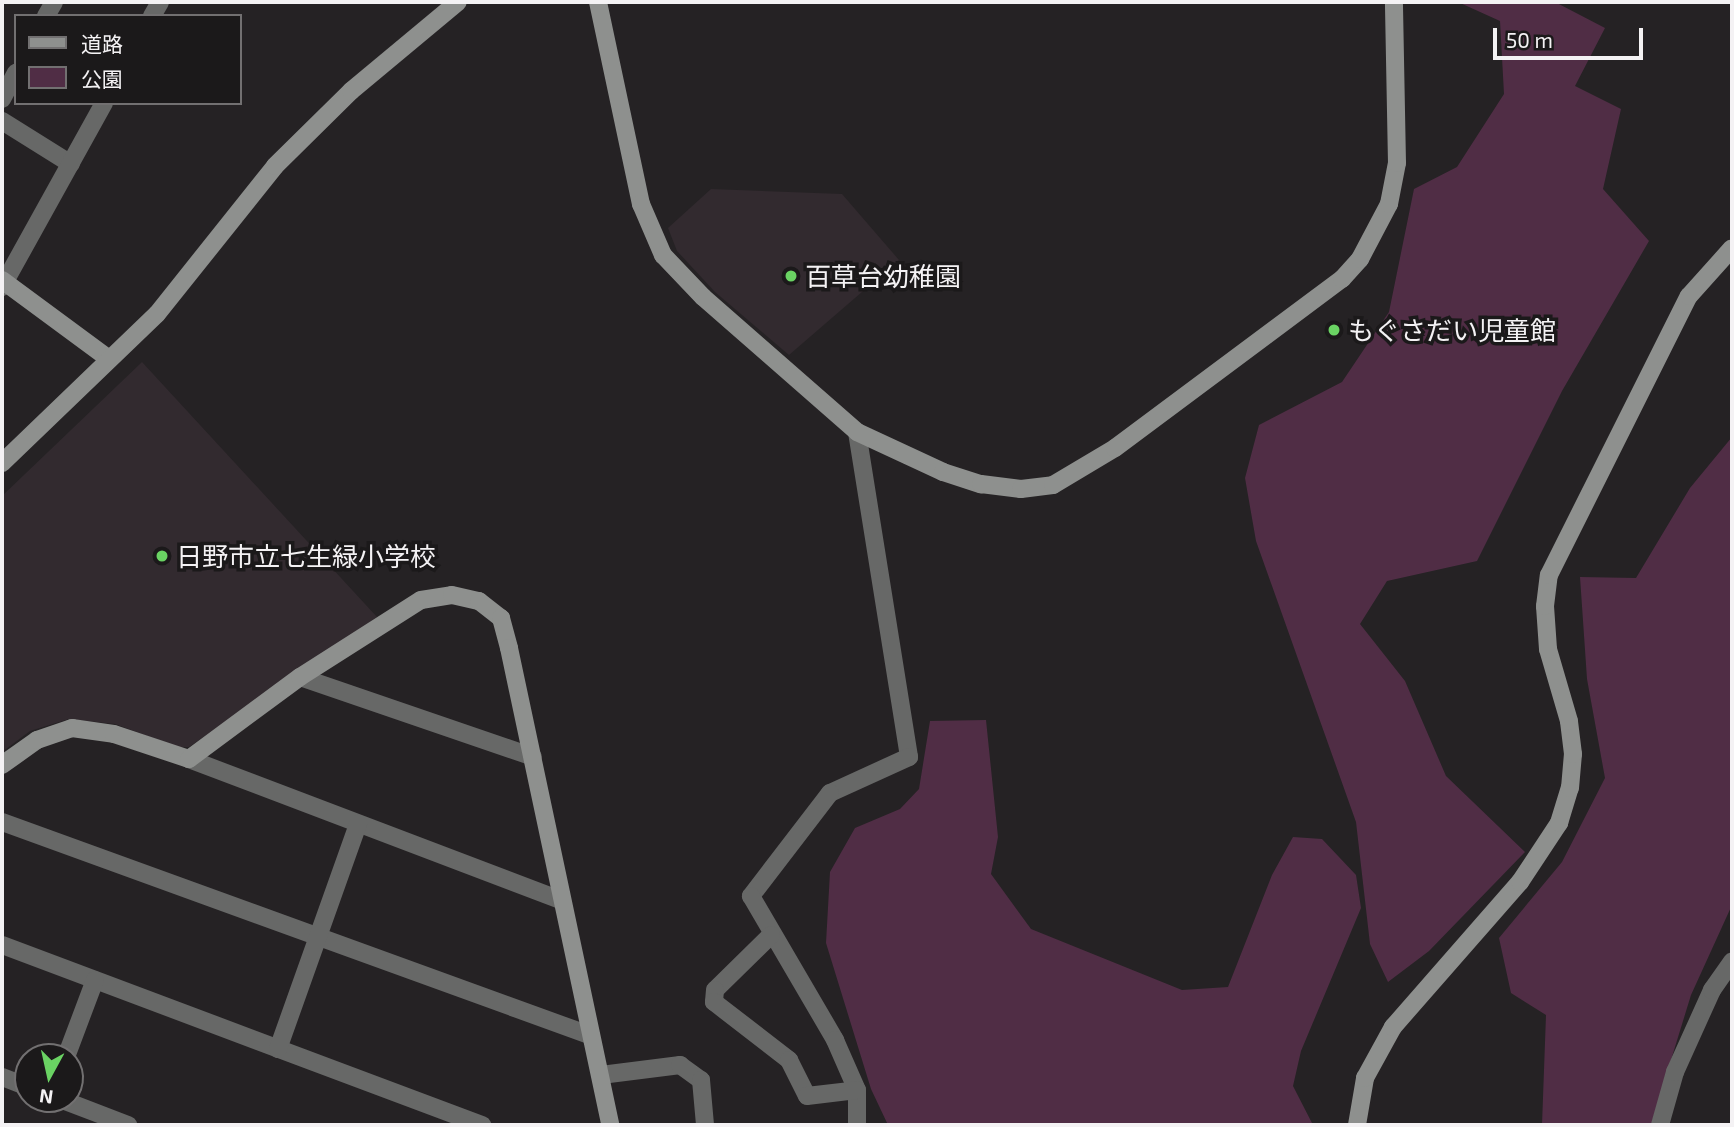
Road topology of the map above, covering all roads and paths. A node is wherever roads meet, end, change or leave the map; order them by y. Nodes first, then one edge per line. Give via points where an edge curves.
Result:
1 (458, 2) edge
2 (598, 2) edge
3 (1394, 2) edge
4 (14, 77) edge
5 (2, 99) edge
6 (103, 105) edge
7 (2, 121) edge
8 (71, 164) junction
9 (1732, 248) edge
10 (3, 283) edge
11 (109, 359) junction
12 (857, 432) junction
13 (2, 463) edge
14 (300, 677) junction
15 (533, 757) junction
16 (189, 759) junction
17 (2, 765) edge
18 (2, 822) edge
19 (358, 824) junction
20 (562, 901) junction
21 (771, 935) junction
22 (318, 936) junction
23 (2, 945) edge
24 (1732, 961) edge
25 (95, 980) junction
26 (589, 1035) junction
27 (71, 1043) edge
28 (278, 1049) junction
29 (601, 1075) junction
30 (858, 1090) junction
31 (84, 1108) edge
32 (128, 1125) edge
33 (481, 1125) edge
34 (610, 1125) edge
35 (705, 1125) edge
36 (857, 1125) edge
37 (1357, 1125) edge
38 (1660, 1125) edge

1 - 11 street via 351,90 275,166 158,314
2 - 12 street via 641,204 663,255
3 - 12 street via 1398,153 1390,204 1371,243 1342,279 1115,448 1053,485 1021,489 981,484 908,459
4 - 5 street
6 - 8 street
7 - 8 street
8 - 10 street
9 - 37 street via 1689,296 1549,575 1545,606 1548,649 1569,721 1573,754 1570,788 1559,823 1520,882 1393,1027 1366,1078
10 - 11 street
11 - 13 street
12 - 21 street via 909,758 830,793 751,896
14 - 15 street
14 - 15 street via 421,600 452,595 480,601 501,618
14 - 16 street
15 - 20 street
16 - 17 street via 114,734 72,729 37,740
16 - 19 street
18 - 22 street
19 - 20 street
19 - 22 street
20 - 26 street
21 - 30 street via 835,1040
21 - 30 street via 715,990 714,1002 789,1060 807,1096
22 - 26 street
22 - 28 street
23 - 25 street
24 - 38 street via 1712,990 1675,1072
25 - 27 street
25 - 28 street
26 - 29 street
28 - 33 street
29 - 34 street
29 - 35 street via 680,1065 701,1080
30 - 36 street
31 - 32 street

